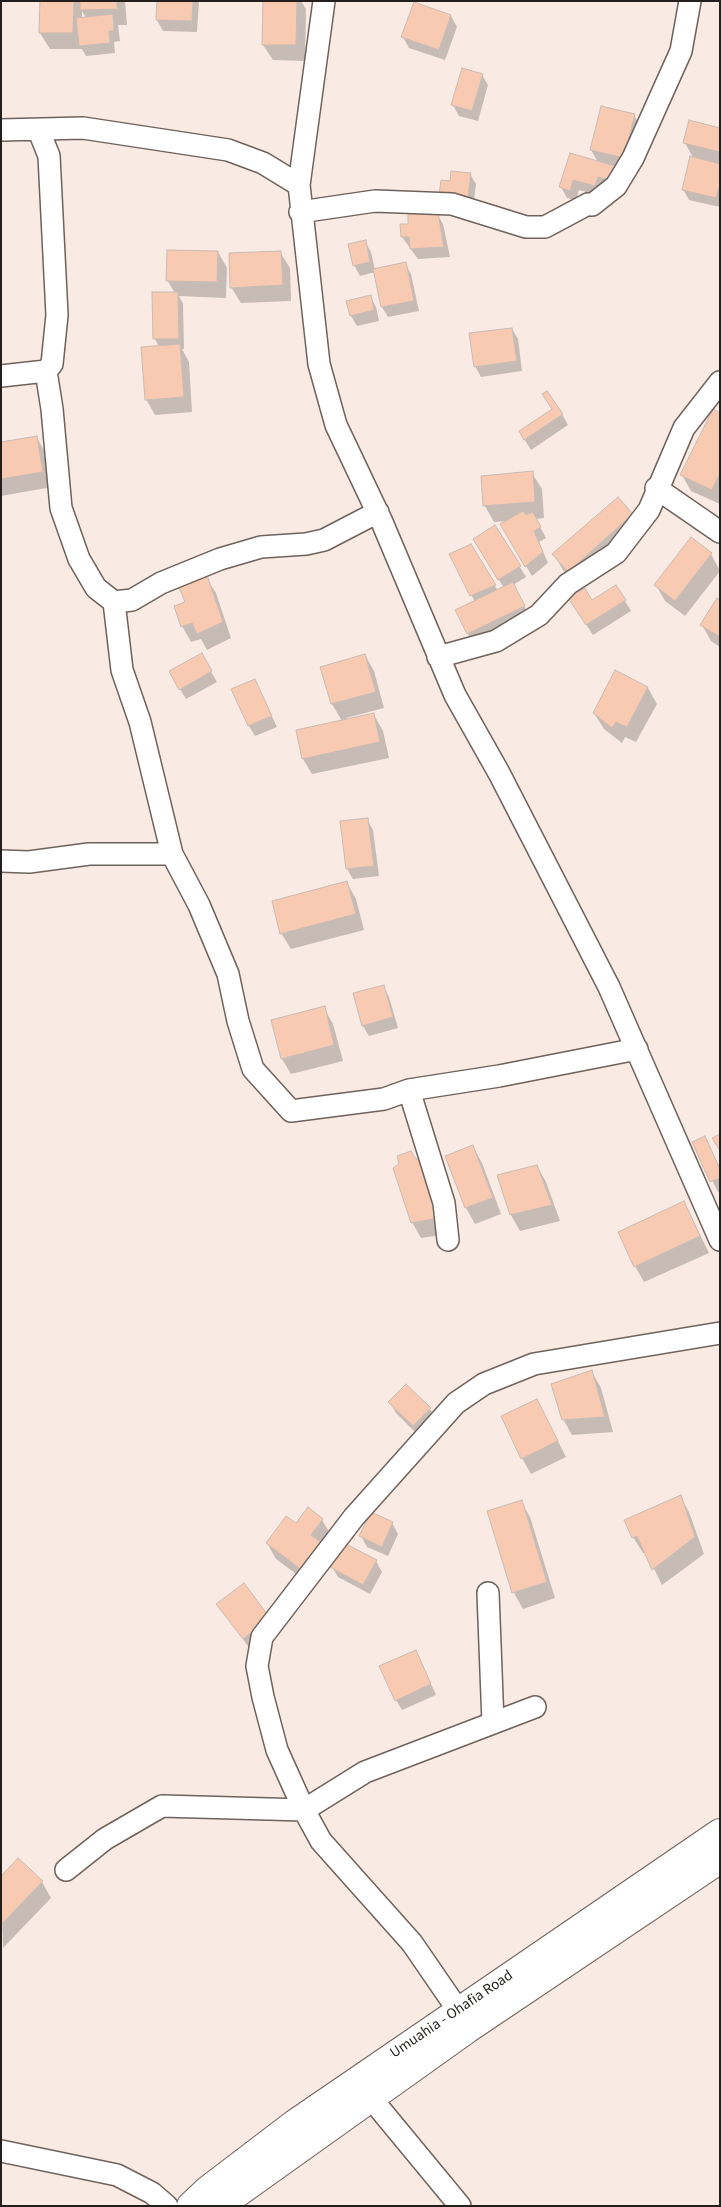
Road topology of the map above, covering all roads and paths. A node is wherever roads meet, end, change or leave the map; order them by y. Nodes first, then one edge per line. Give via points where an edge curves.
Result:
1 (324, 1) edge
2 (690, 1) edge
3 (1, 130) edge
4 (39, 131) junction
5 (299, 185) junction
6 (300, 212) junction
7 (46, 372) junction
8 (1, 376) edge
9 (720, 382) edge
10 (656, 488) junction
11 (378, 512) junction
12 (720, 532) edge
13 (114, 602) junction
14 (438, 657) junction
15 (172, 854) junction
16 (1, 861) edge
17 (636, 1049) junction
18 (409, 1090) junction
19 (448, 1240) dead end
20 (720, 1240) edge
21 (720, 1334) edge
22 (488, 1593) dead end
23 (535, 1707) dead end
24 (493, 1723) junction
25 (304, 1810) junction
26 (720, 1833) edge
27 (720, 1859) edge
28 (66, 1870) dead end
29 (458, 2010) junction
30 (370, 2097) junction
31 (1, 2151) edge
32 (167, 2206) edge
33 (191, 2206) edge
34 (219, 2206) edge
35 (460, 2206) edge

1 - 5 street
2 - 6 street via 681,51 633,158 616,186 592,206 588,204 545,227 526,227 452,204 375,201
3 - 4 street
4 - 5 street via 82,128 228,150 263,163
4 - 7 street via 49,156 57,315 52,364
5 - 6 street
6 - 11 street via 319,364 336,425
7 - 8 street
7 - 13 street via 61,508 79,559 96,588
9 - 10 street via 684,428
10 - 12 street
10 - 14 street via 649,510 616,553 568,584 539,615 496,641
11 - 13 street via 324,540 261,547 220,559 161,583 132,600
11 - 14 street
13 - 15 street via 122,670 140,722
14 - 17 street via 609,987
15 - 16 street via 89,854 29,862
15 - 18 street via 199,905 228,974 253,1069 291,1111 384,1099
17 - 18 street
17 - 20 street
18 - 19 street via 444,1203
21 - 25 street via 534,1364 484,1384 456,1403 354,1517 262,1637 257,1666 277,1750
22 - 24 street
23 - 24 street
24 - 25 street via 365,1772
25 - 28 street via 162,1806 105,1839
25 - 29 street via 321,1841 412,1943
26 - 29 main road, Umuahia - Ohafia Road
27 - 30 main road, Umuahia - Ohafia Road
29 - 33 main road, Umuahia - Ohafia Road via 296,2123
30 - 34 main road, Umuahia - Ohafia Road
30 - 35 street
31 - 32 street via 117,2175 152,2192

